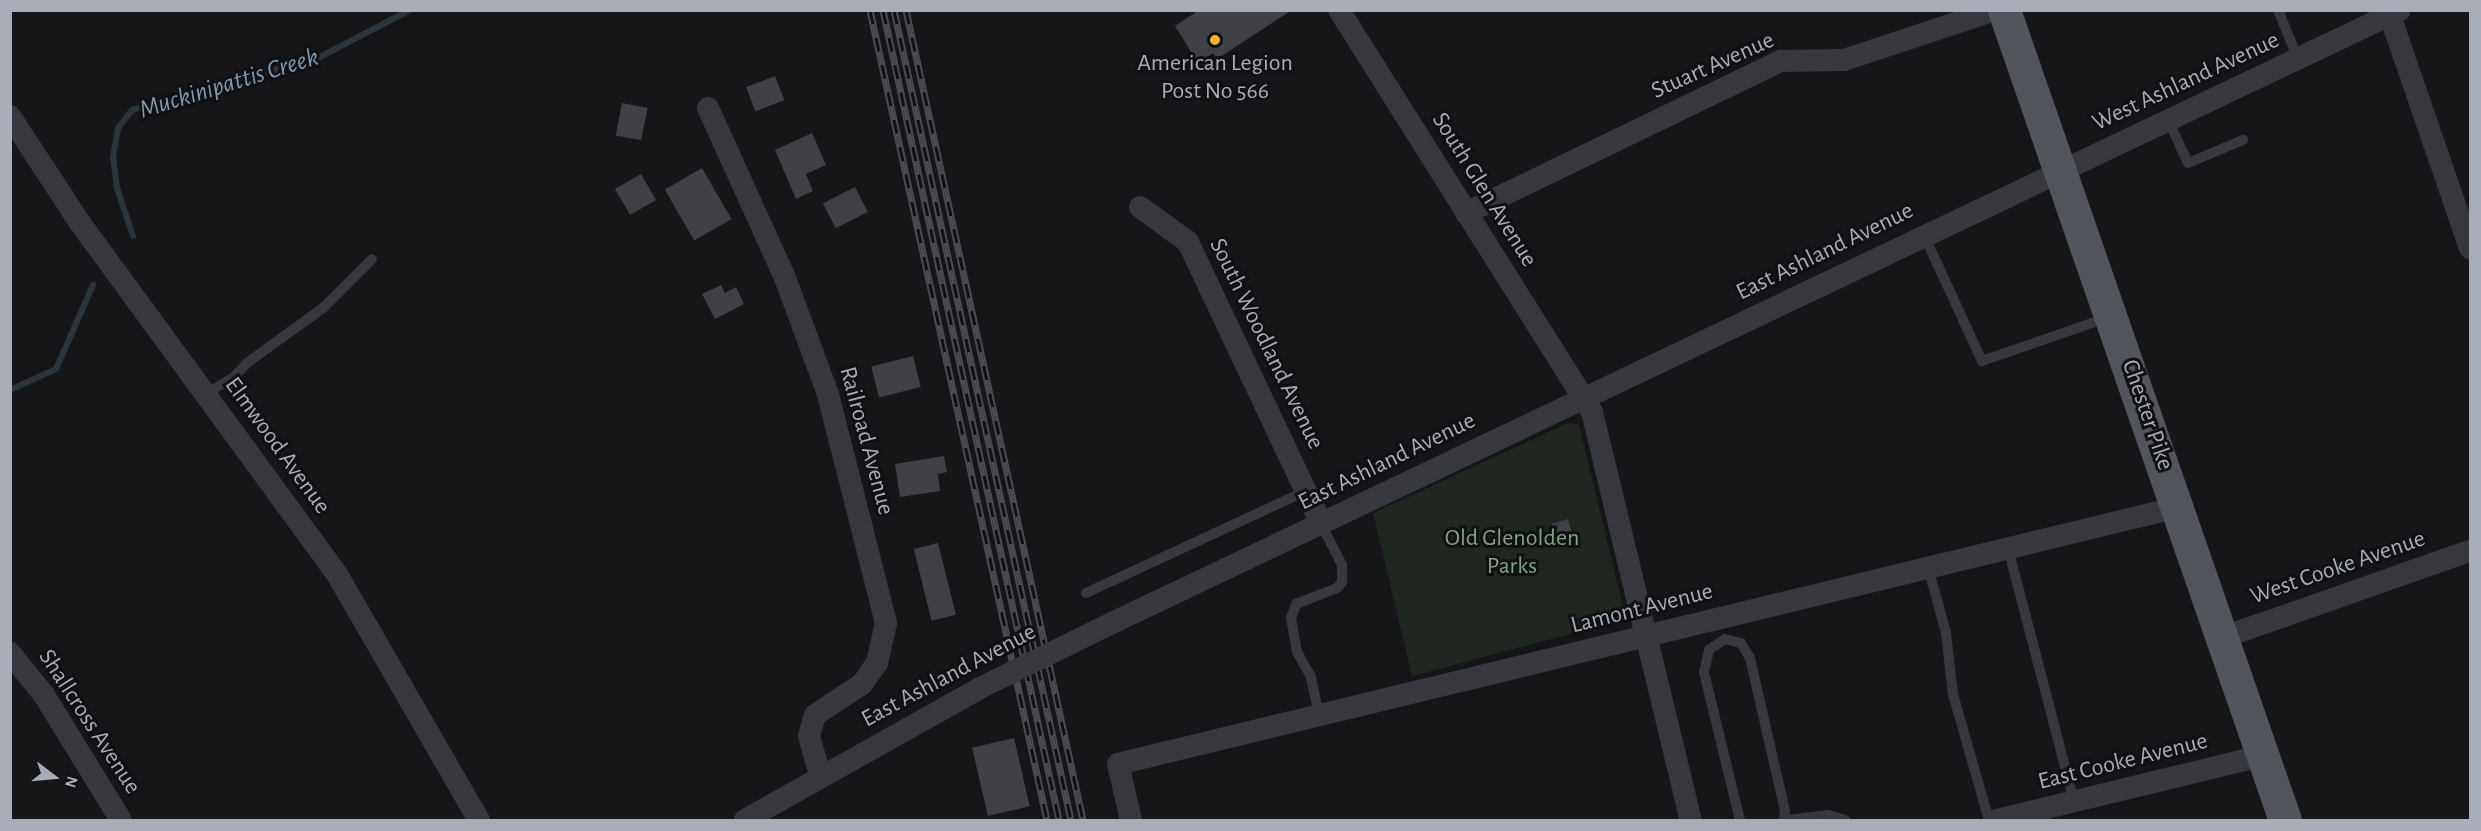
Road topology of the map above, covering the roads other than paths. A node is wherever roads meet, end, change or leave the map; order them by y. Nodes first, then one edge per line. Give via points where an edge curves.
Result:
1 (1995, 10) edge
2 (2004, 10) edge
3 (2278, 10) edge
4 (1344, 12) edge
5 (2393, 12) edge
6 (2298, 59) junction
7 (708, 108) dead end
8 (10, 116) edge
9 (2168, 120) junction
10 (2243, 140) dead end
11 (2061, 170) junction
12 (1140, 207) dead end
13 (1466, 213) junction
14 (1924, 235) junction
15 (2470, 248) edge
16 (372, 259) dead end
17 (2112, 316) junction
18 (205, 394) junction
19 (1584, 398) junction
20 (1306, 491) junction
21 (2179, 507) junction
22 (1322, 524) junction
23 (2008, 548) junction
24 (2470, 551) edge
25 (1928, 567) junction
26 (1086, 593) dead end
27 (1722, 628) junction
28 (1647, 636) junction
29 (2224, 637) junction
30 (10, 653) edge
31 (1319, 716) junction
32 (2262, 756) junction
33 (820, 775) junction
34 (2074, 802) junction
35 (121, 820) edge
36 (479, 820) edge
37 (748, 820) edge
38 (1131, 820) edge
39 (1691, 820) edge
40 (1740, 820) edge
41 (1785, 820) edge
42 (1845, 820) edge
43 (1989, 820) edge
44 (1996, 820) edge
45 (2285, 820) edge

1 - 13 street, Stuart Avenue via 1844,60 1782,61
2 - 11 main road, Chester Pike
3 - 6 lane
4 - 13 street, South Glen Avenue
5 - 6 street, West Ashland Avenue
5 - 15 street
6 - 9 street, West Ashland Avenue
7 - 33 street, Railroad Avenue via 785,278 828,394 886,623 877,663 862,684 815,715 809,736
8 - 18 street, Elmwood Avenue via 80,223
9 - 10 lane via 2188,163
9 - 11 street, West Ashland Avenue
11 - 14 street, East Ashland Avenue
11 - 17 main road, Chester Pike
12 - 20 street, South Woodland Avenue via 1188,242
13 - 19 street, South Glen Avenue
14 - 17 lane via 1982,361
14 - 19 street, East Ashland Avenue
16 - 18 lane via 322,308 234,377
17 - 21 main road, Chester Pike
18 - 36 street, Elmwood Avenue via 338,576
19 - 22 street, East Ashland Avenue
19 - 28 street, South Glen Avenue via 1597,426
20 - 22 street, South Woodland Avenue
20 - 26 lane
21 - 23 street, Lamont Avenue
21 - 29 main road, Chester Pike
22 - 31 lane via 1342,565 1342,582 1337,588 1296,604 1291,618 1297,652 1311,677
22 - 33 street, East Ashland Avenue, bridge via 978,688
23 - 25 street, Lamont Avenue
23 - 34 lane
24 - 29 street, West Cooke Avenue
25 - 27 street, Lamont Avenue
25 - 43 lane via 1946,633 1953,694
27 - 28 street, Lamont Avenue
27 - 40 lane via 1709,650 1704,672
27 - 41 lane via 1741,643 1750,658
28 - 31 street, Lamont Avenue
28 - 39 street, South Glen Avenue
29 - 32 main road, Chester Pike
30 - 35 street, Shallcross Avenue via 44,695
31 - 38 street, Lamont Avenue via 1119,764
32 - 34 street, East Cooke Avenue
32 - 45 main road, Chester Pike
33 - 37 street, East Ashland Avenue
34 - 44 street, East Cooke Avenue
41 - 42 lane via 1828,815

